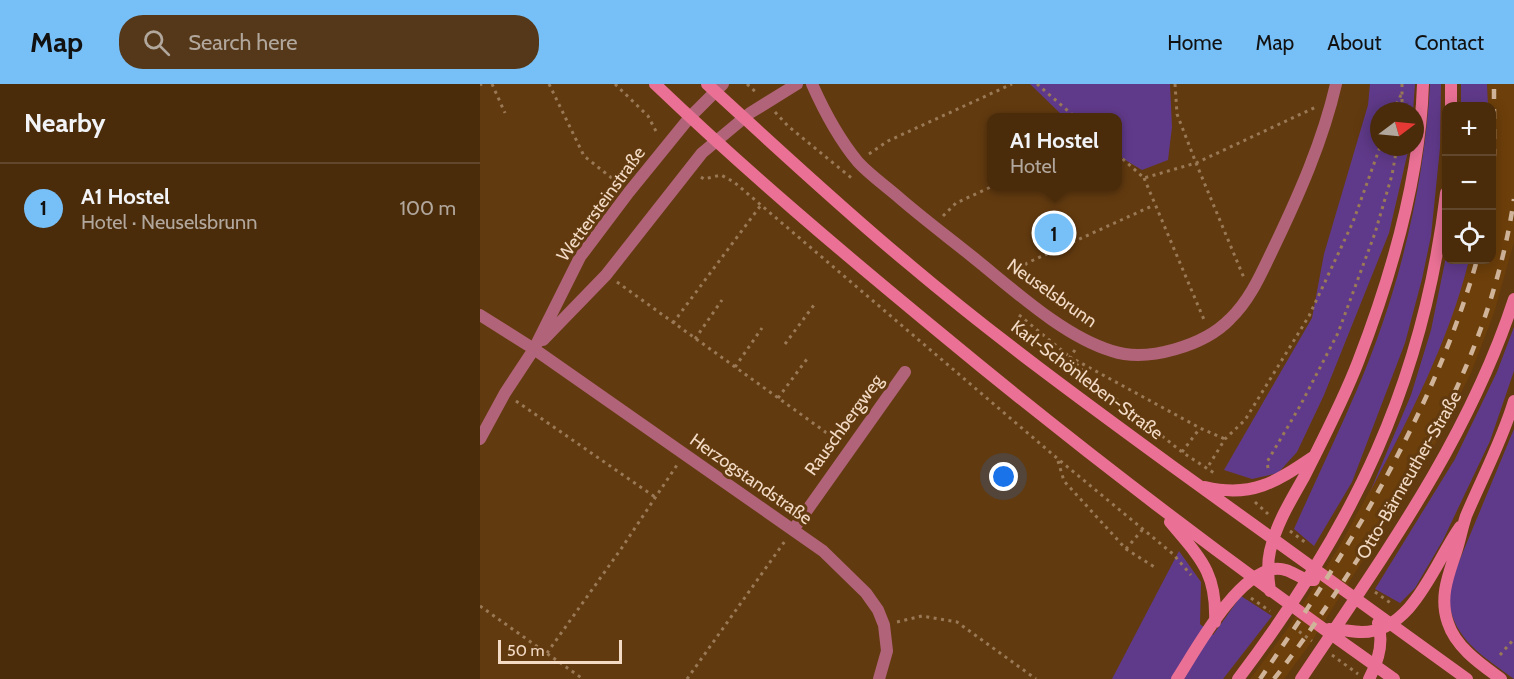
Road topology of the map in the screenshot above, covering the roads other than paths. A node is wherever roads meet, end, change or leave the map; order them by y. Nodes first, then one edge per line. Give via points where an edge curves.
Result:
1 (655, 84) edge
2 (797, 84) edge
3 (812, 84) edge
4 (1336, 84) edge
5 (1423, 84) edge
6 (1451, 84) edge
7 (715, 86) edge
8 (1451, 102) edge
9 (690, 117) junction
10 (743, 118) junction
11 (716, 140) junction
12 (1444, 210) edge
13 (1514, 299) edge
14 (480, 315) edge
15 (534, 349) junction
16 (905, 372) dead end
17 (1514, 401) edge
18 (480, 439) edge
19 (1314, 456) junction
20 (1200, 486) junction
21 (1157, 507) junction
22 (1466, 518) junction
23 (793, 530) junction
24 (1273, 540) junction
25 (1268, 571) junction
26 (1253, 578) junction
27 (1330, 580) junction
28 (1275, 594) junction
29 (1215, 623) junction
30 (1385, 626) junction
31 (1322, 628) junction
32 (1376, 666) junction
33 (879, 679) edge
34 (1177, 679) edge
35 (1238, 679) edge
36 (1301, 679) edge
37 (1369, 679) edge
38 (1394, 679) edge
39 (1467, 679) edge
40 (1502, 679) edge

1 - 9 main road
2 - 10 street
3 - 4 street, Neuselsbrunn via 831,123 858,162 933,226 1082,339 1113,352 1136,356 1168,351 1210,335 1230,319 1250,293 1296,201
5 - 19 main road via 1408,197 1386,279 1350,381
6 - 8 main road
7 - 9 street, Wettersteinstraße
7 - 10 main road, Karl-Schönleben-Straße
9 - 11 main road
9 - 15 street, Wettersteinstraße via 580,256
10 - 11 street, Wettersteinstraße
10 - 20 main road, Karl-Schönleben-Straße via 910,266
11 - 15 street, Wettersteinstraße via 690,166 606,274
11 - 21 main road via 896,297
12 - 35 main road, Otto-Bärnreuther-Straße via 1424,316 1407,377 1382,442 1318,564
13 - 36 main road, Otto-Bärnreuther-Straße via 1484,378 1443,459
14 - 15 street, Herzogstandstraße
15 - 18 street, Wettersteinstraße
15 - 23 street, Herzogstandstraße
16 - 23 street, Rauschbergweg
17 - 22 main road
19 - 20 main road via 1272,483 1244,491
19 - 24 main road
20 - 24 main road, Karl-Schönleben-Straße
21 - 26 main road
21 - 29 main road via 1210,576
22 - 30 main road via 1405,613
22 - 40 main road via 1445,584 1445,615 1452,633 1468,652
23 - 33 street, Herzogstandstraße via 824,552 878,610 887,651
24 - 25 main road
24 - 27 main road, Karl-Schönleben-Straße
25 - 26 main road
25 - 27 main road via 1281,569 1309,581
25 - 28 main road
26 - 28 main road
26 - 29 main road via 1234,595
27 - 30 main road, Karl-Schönleben-Straße via 1371,610
28 - 31 main road
29 - 34 main road
30 - 31 main road via 1362,632
30 - 32 main road
30 - 39 main road
31 - 32 main road
32 - 37 main road
32 - 38 main road

